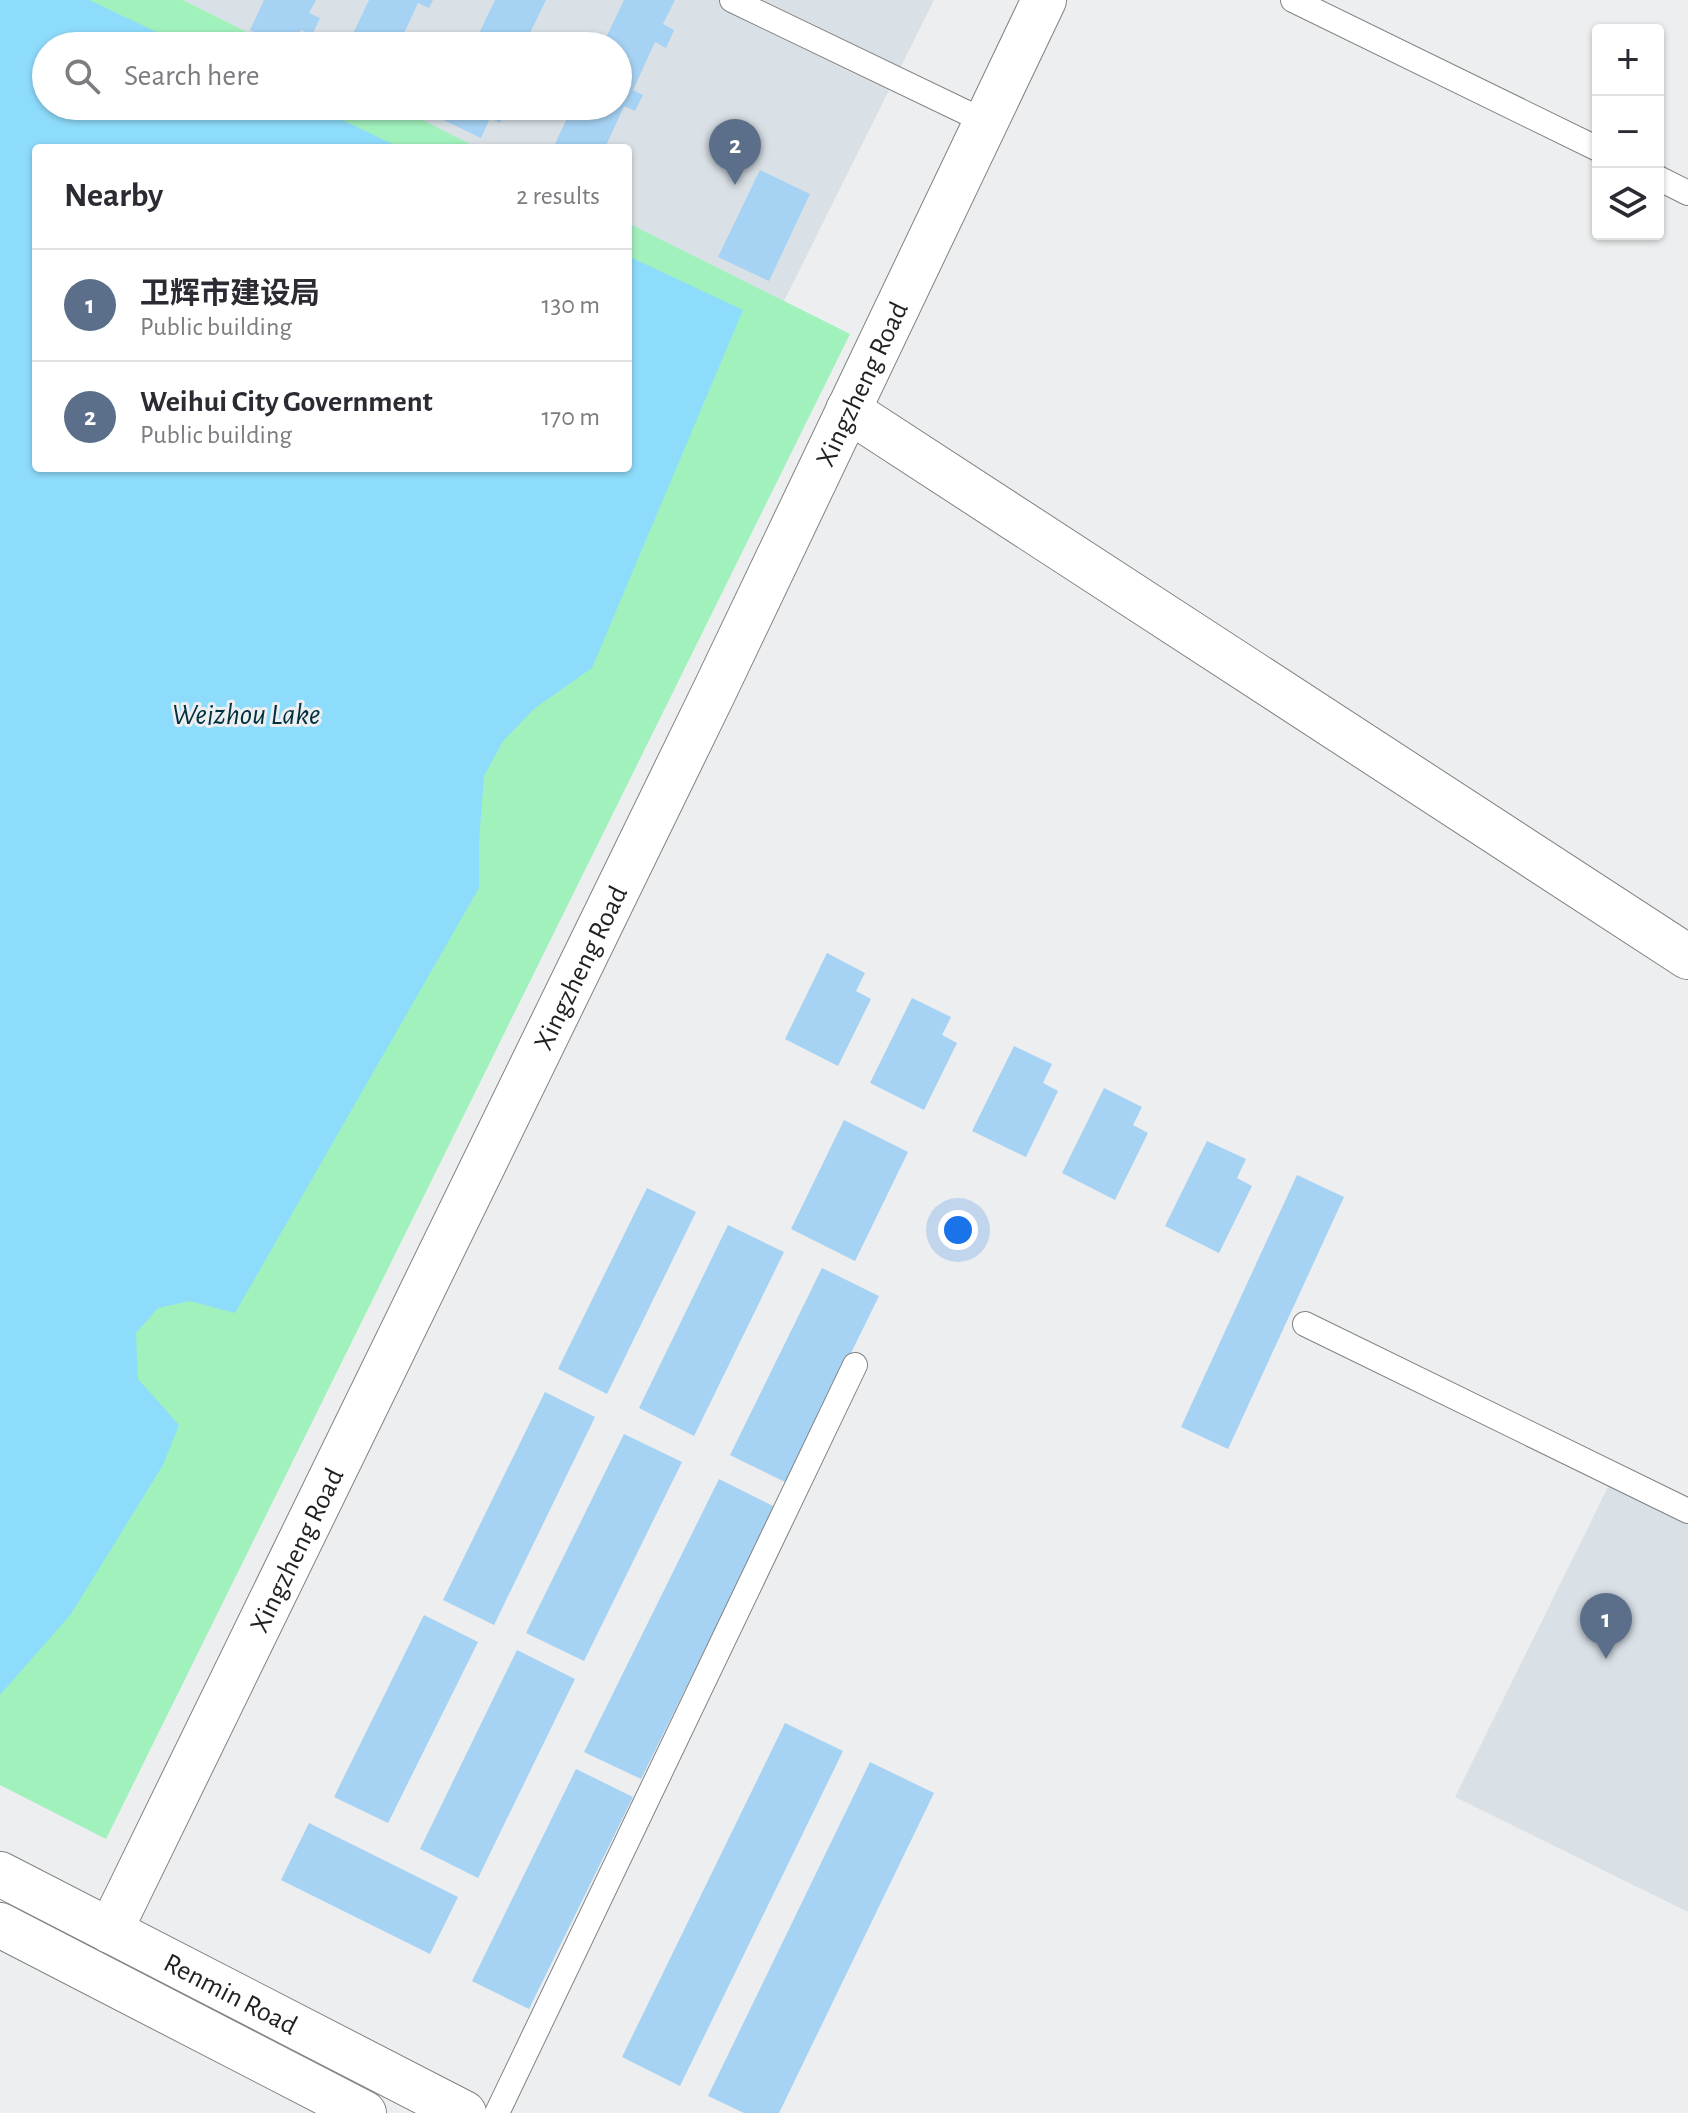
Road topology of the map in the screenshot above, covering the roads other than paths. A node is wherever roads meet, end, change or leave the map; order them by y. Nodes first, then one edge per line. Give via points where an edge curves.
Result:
1 (732, 0) edge
2 (1044, 0) edge
3 (1293, 0) edge
4 (986, 122) junction
5 (1592, 146) edge
6 (1664, 181) edge
7 (1688, 193) edge
8 (848, 410) junction
9 (1688, 957) edge
10 (1305, 1324) dead end
11 (855, 1365) dead end
12 (1688, 1511) edge
13 (0, 1874) edge
14 (0, 1925) edge
15 (110, 1931) junction
16 (364, 2113) edge
17 (464, 2113) edge
18 (497, 2113) edge

1 - 4 lane
2 - 4 street, Xingzheng Road
3 - 5 lane
4 - 8 street, Xingzheng Road
6 - 7 lane
8 - 9 street
8 - 15 street, Xingzheng Road
10 - 12 lane
11 - 18 lane
13 - 15 street, Renmin Road
14 - 16 street, Renmin Road
15 - 17 street, Renmin Road

